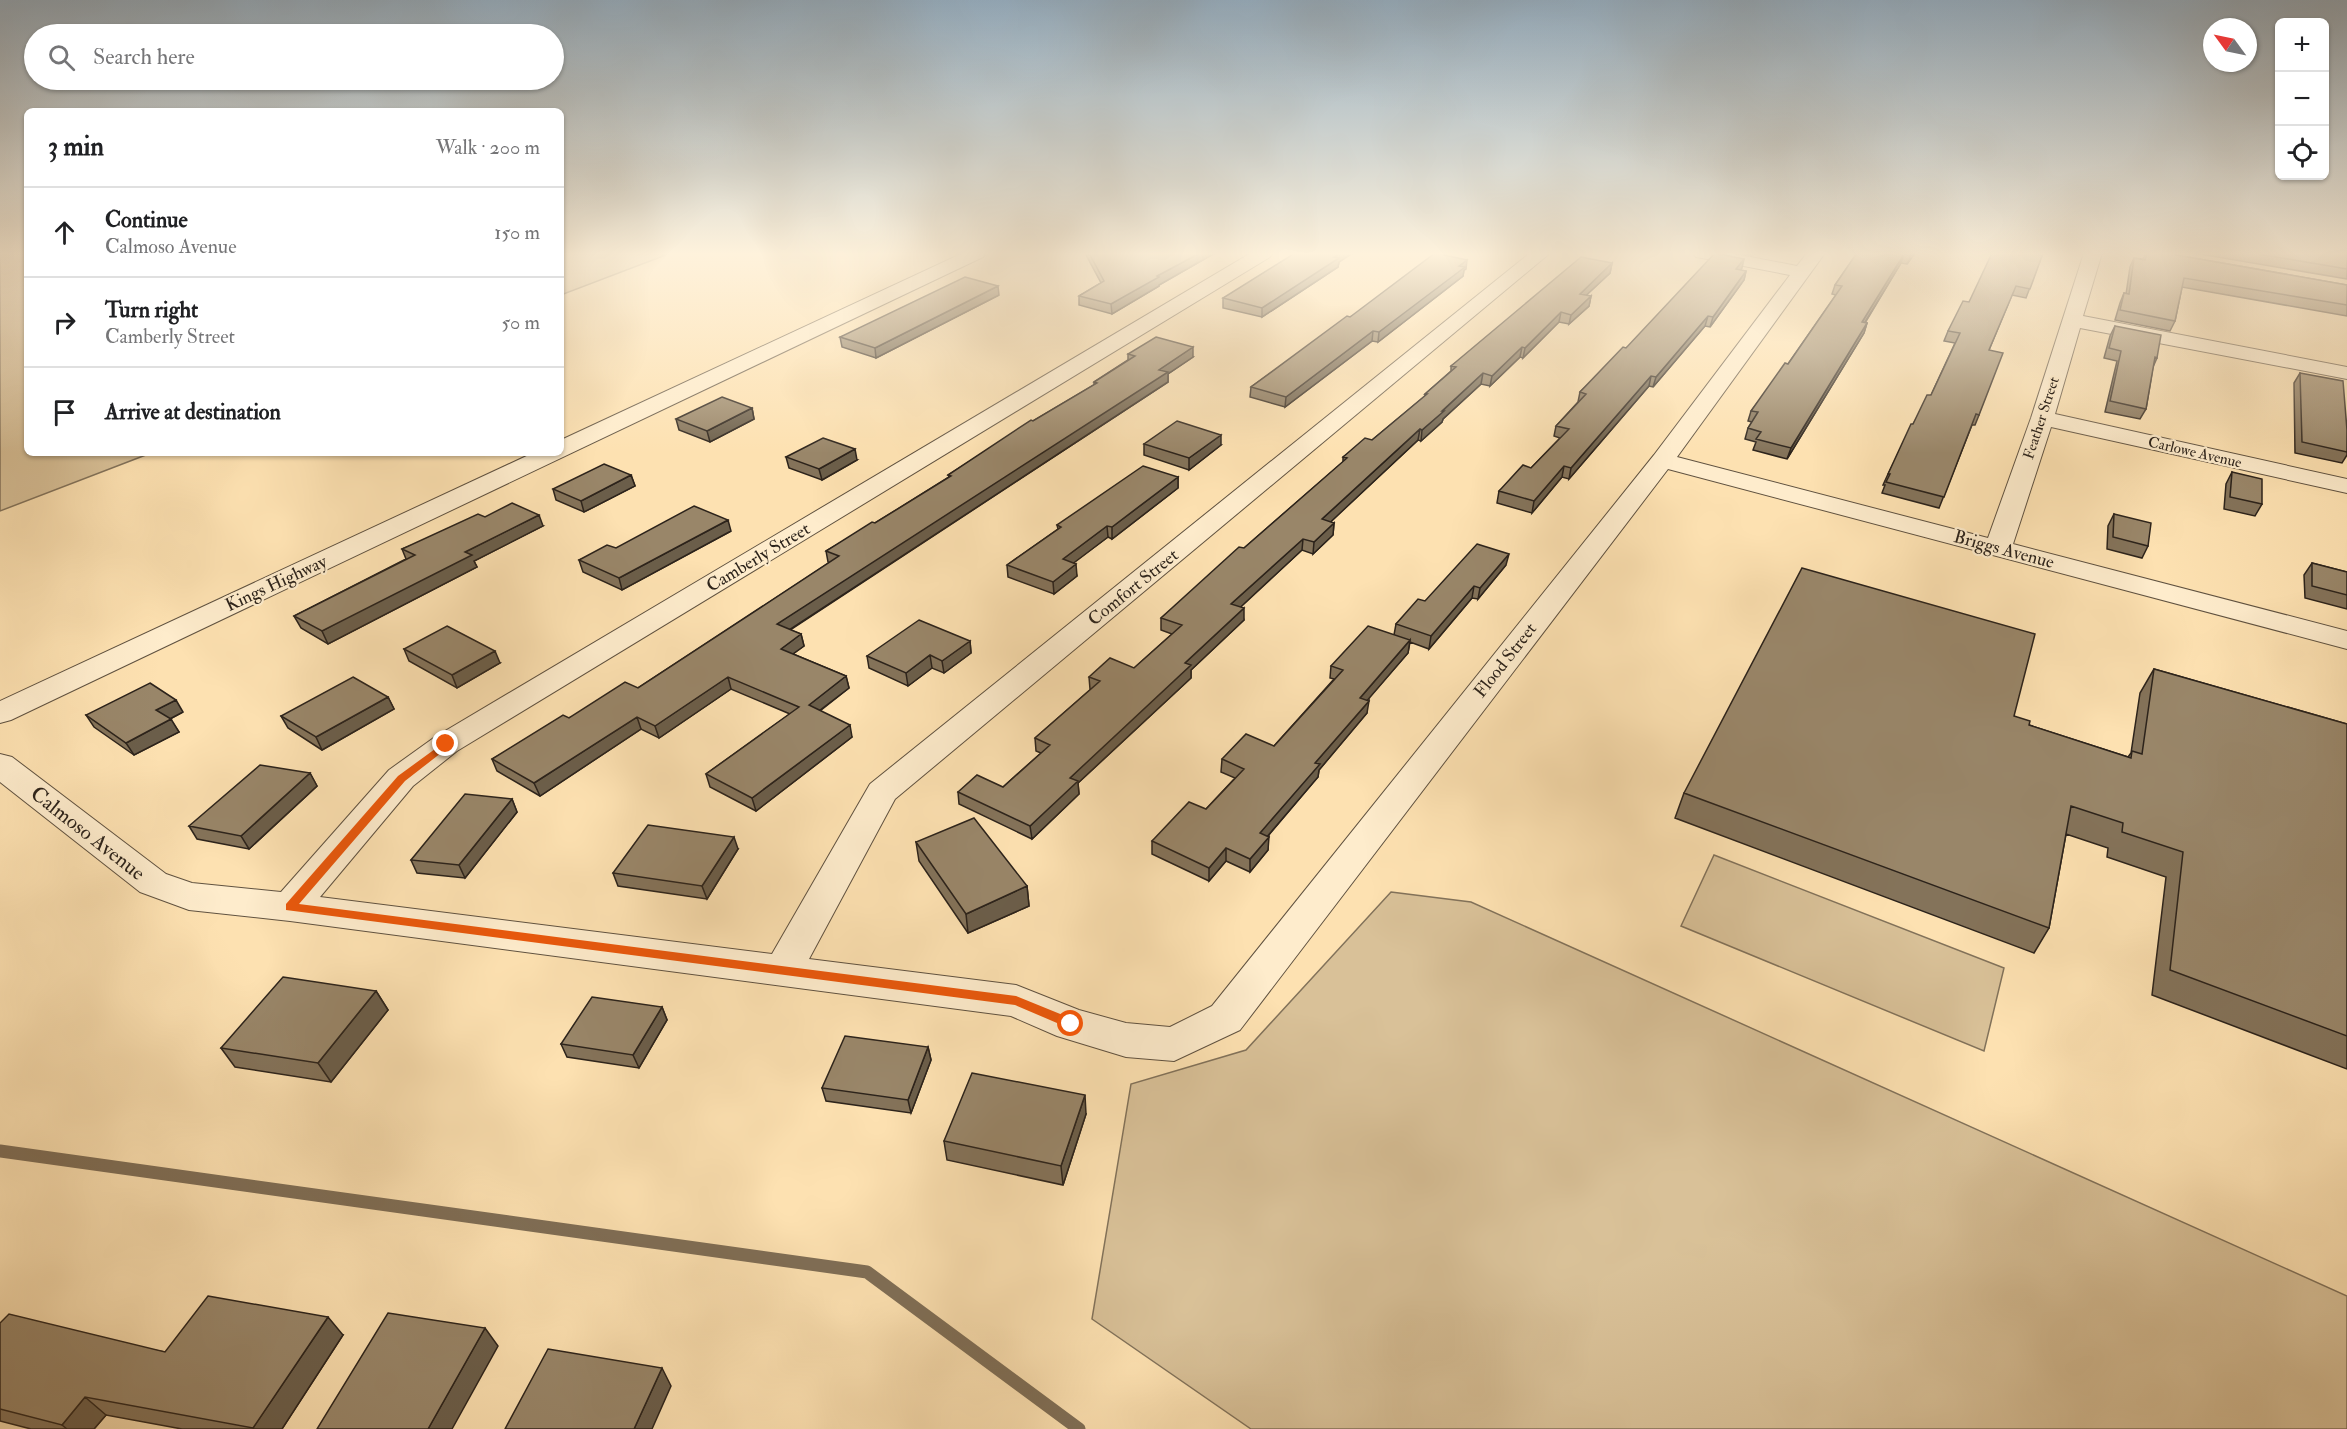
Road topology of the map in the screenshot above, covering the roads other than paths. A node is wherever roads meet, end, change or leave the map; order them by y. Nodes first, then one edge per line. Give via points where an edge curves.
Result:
1 (835, 320) edge
2 (1153, 320) edge
3 (1459, 320) edge
4 (1766, 320) edge
5 (2072, 320) joint
6 (2347, 373) edge
7 (2042, 418) junction
8 (564, 448) edge
9 (546, 456) edge
10 (1662, 460) junction
11 (2347, 486) edge
12 (1998, 548) junction
13 (2347, 640) edge
14 (0, 713) edge
15 (0, 765) edge
16 (290, 907) junction
17 (783, 970) junction
18 (1174, 1044) joint

1 - 8 street
2 - 16 street, Camberly Street via 446,744 401,778
3 - 17 street, Comfort Street via 882,792
4 - 10 street, Flood Street
5 - 6 street
5 - 7 street, Feather Street
7 - 11 street, Carlowe Avenue
7 - 12 street, Feather Street
9 - 14 street, Kings Highway
10 - 12 street, Briggs Avenue
10 - 18 street, Flood Street via 1226,1018
12 - 13 street, Briggs Avenue
15 - 16 street, Calmoso Avenue via 153,883 189,896
16 - 17 street, Calmoso Avenue
17 - 18 street, Calmoso Avenue via 1016,1000 1071,1024 1126,1040

